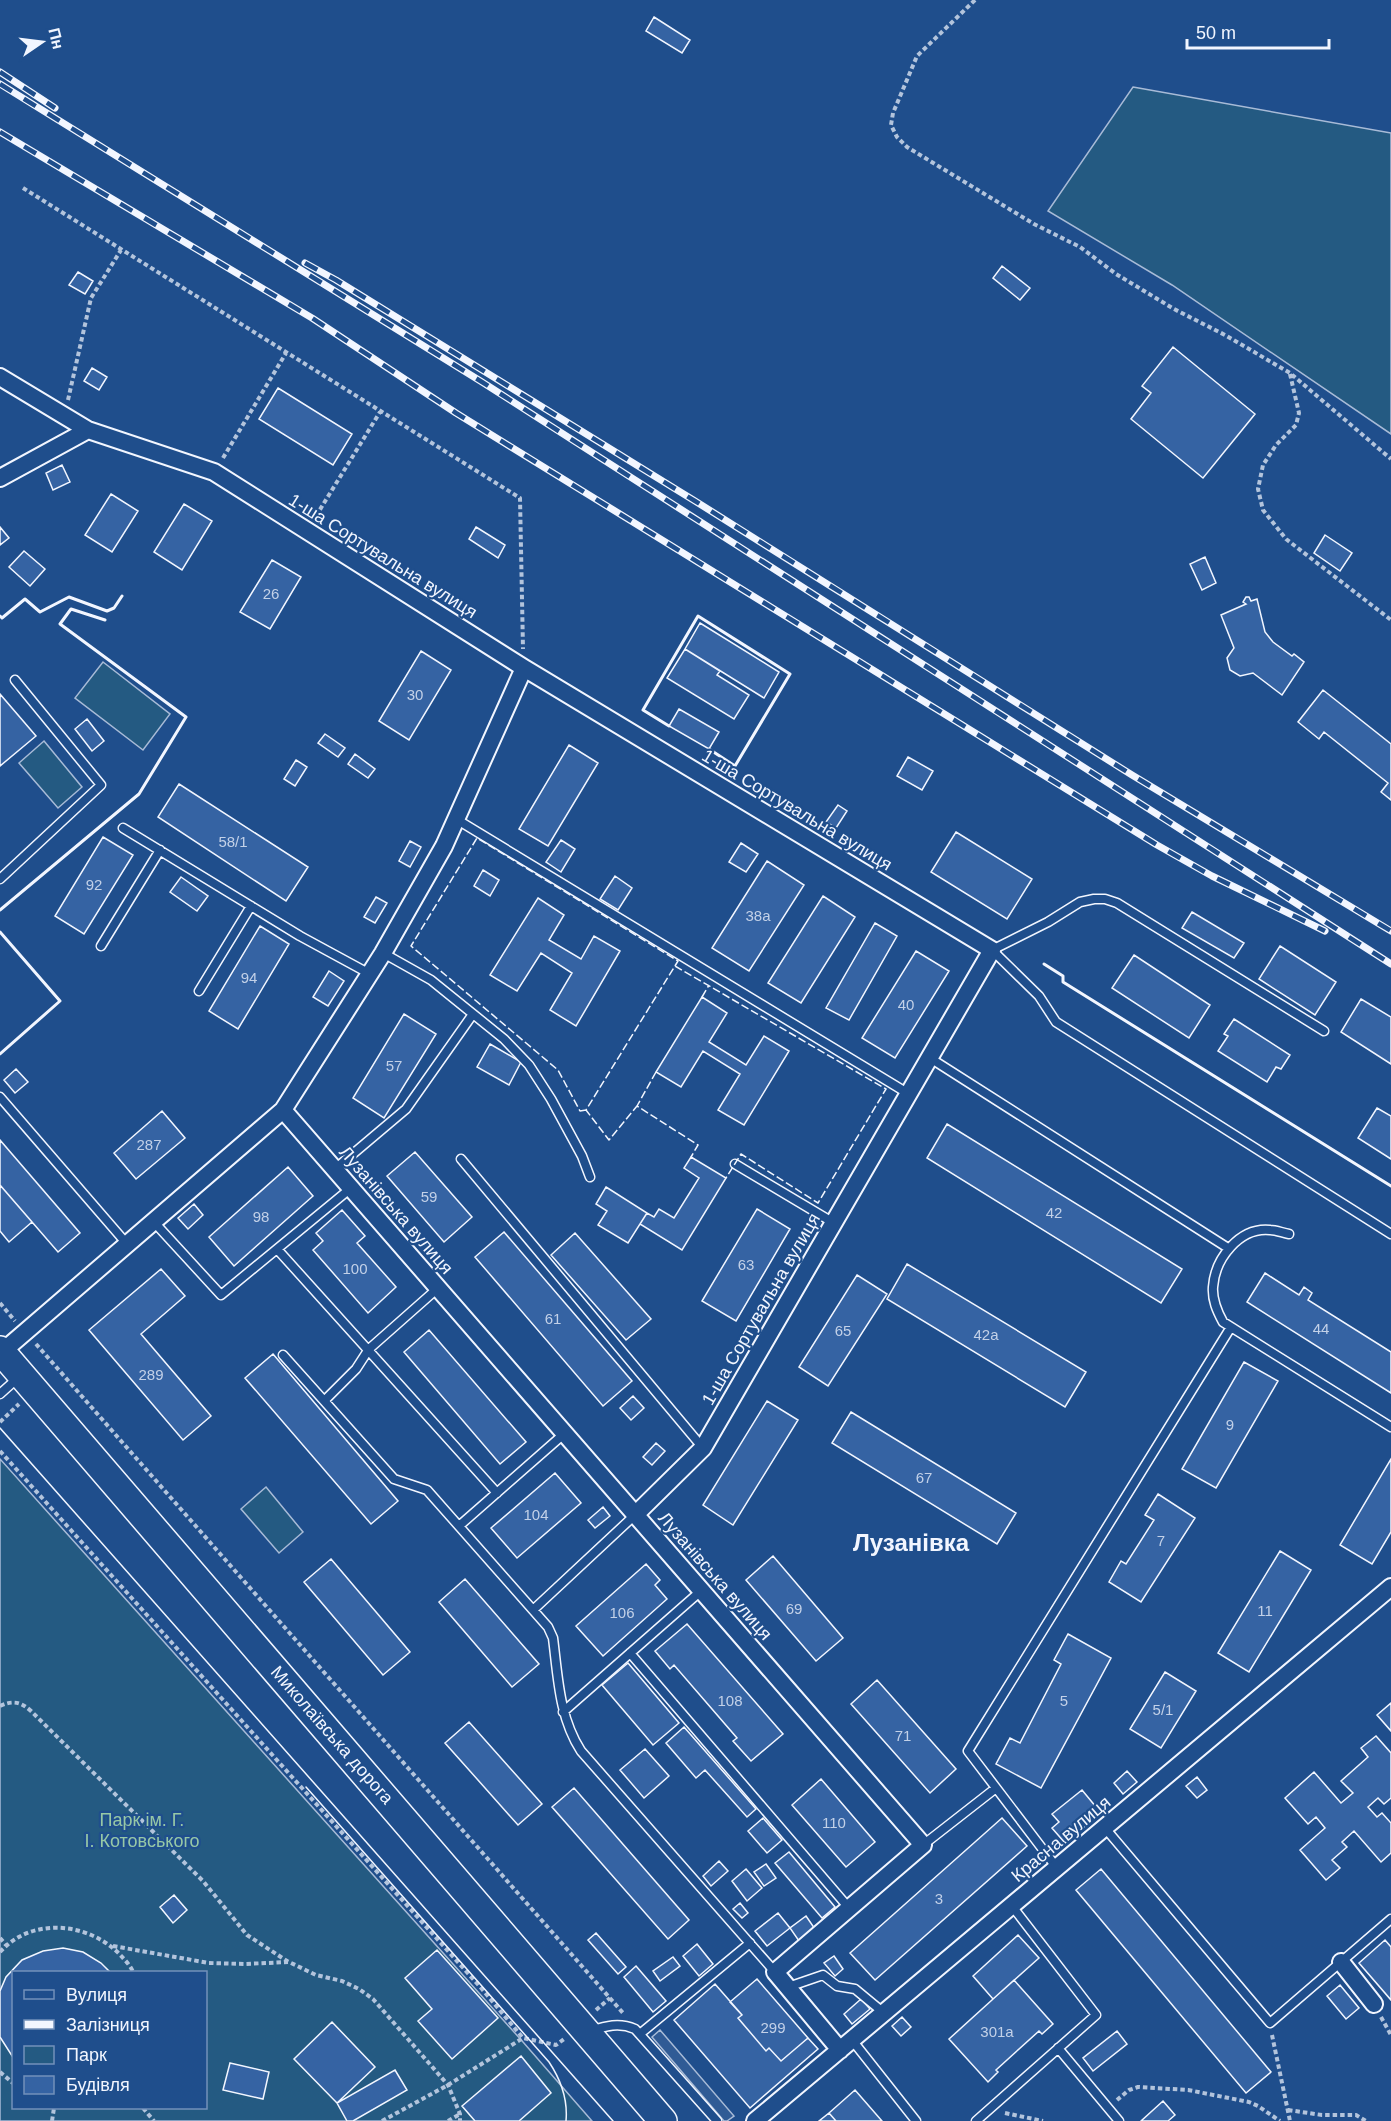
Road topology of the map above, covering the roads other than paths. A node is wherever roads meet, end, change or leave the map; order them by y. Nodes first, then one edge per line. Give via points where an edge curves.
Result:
1 (0, 377) edge
2 (88, 430) junction
3 (0, 478) edge
4 (524, 668) junction
5 (15, 680) dead end
6 (456, 819) junction
7 (123, 828) dead end
8 (160, 850) junction
9 (0, 879) edge
10 (251, 906) junction
11 (101, 946) dead end
12 (992, 950) junction
13 (383, 953) junction
14 (370, 974) junction
15 (199, 991) dead end
16 (473, 1014) junction
17 (1324, 1031) dead end
18 (930, 1058) junction
19 (910, 1095) junction
20 (0, 1097) edge
21 (283, 1110) junction
22 (461, 1159) dead end
23 (735, 1164) dead end
24 (335, 1169) junction
25 (590, 1177) dead end
26 (351, 1188) junction
27 (153, 1221) junction
28 (834, 1223) junction
29 (1289, 1234) dead end
30 (1391, 1234) edge
31 (127, 1244) junction
32 (1228, 1248) junction
33 (277, 1249) junction
34 (438, 1288) junction
35 (1231, 1327) junction
36 (369, 1349) junction
37 (1, 1351) edge
38 (283, 1355) dead end
39 (22, 1374) junction
40 (0, 1394) edge
41 (324, 1401) junction
42 (1391, 1427) edge
43 (565, 1433) junction
44 (703, 1448) junction
45 (497, 1493) junction
46 (636, 1514) junction
47 (459, 1526) junction
48 (1391, 1587) edge
49 (702, 1590) junction
50 (533, 1610) junction
51 (630, 1653) junction
52 (563, 1712) junction
53 (996, 1788) junction
54 (1105, 1828) junction
55 (923, 1845) junction
56 (1057, 1868) junction
57 (1012, 1906) junction
58 (849, 1908) junction
59 (1391, 1919) edge
60 (750, 1943) junction
61 (1341, 1962) junction
62 (775, 1972) junction
63 (788, 1987) junction
64 (1374, 2004) dead end
65 (884, 2013) junction
66 (587, 2032) junction
67 (641, 2033) junction
68 (846, 2045) junction
69 (1058, 2049) junction
70 (663, 2121) edge
71 (717, 2121) edge
72 (755, 2121) edge
73 (916, 2121) edge
74 (976, 2121) edge
75 (1119, 2121) edge

1 - 2 street, 1-ша Сортувальна вулиця
2 - 3 street
2 - 4 street, 1-ша Сортувальна вулиця via 214,472
4 - 6 street
4 - 12 street, 1-ша Сортувальна вулиця
5 - 9 lane via 101,785
6 - 13 street
6 - 19 lane
7 - 8 lane
8 - 10 lane
8 - 11 lane
10 - 14 lane
10 - 15 lane
12 - 17 lane via 1080,902 1105,899
12 - 18 street, 1-ша Сортувальна вулиця
12 - 30 lane via 1039,996 1056,1022
13 - 14 street
13 - 16 lane via 430,980
14 - 21 street
16 - 24 lane via 406,1109
16 - 25 lane via 504,1038 529,1065 552,1099
18 - 19 street, 1-ша Сортувальна вулиця
18 - 32 lane
19 - 28 street, 1-ша Сортувальна вулиця
20 - 31 lane
21 - 24 street, Лузанівська вулиця
21 - 27 street
22 - 44 lane
23 - 28 lane
24 - 26 street, Лузанівська вулиця
26 - 33 lane
26 - 34 street, Лузанівська вулиця
27 - 31 street
27 - 33 lane via 221,1295
28 - 44 street, 1-ша Сортувальна вулиця
29 - 32 lane via 1269,1229 1245,1235
31 - 37 street
32 - 35 lane via 1213,1287 1215,1308
33 - 36 lane
34 - 36 lane
34 - 43 street, Лузанівська вулиця
35 - 42 lane
35 - 53 lane via 968,1751
36 - 41 lane via 356,1369
36 - 45 lane
37 - 39 main road, Миколаївська дорога
38 - 41 lane
39 - 40 lane
39 - 66 main road, Миколаївська дорога
41 - 47 lane via 394,1479 427,1490
43 - 45 lane
43 - 46 street, Лузанівська вулиця
44 - 46 street, 1-ша Сортувальна вулиця
45 - 47 lane
46 - 49 street, Лузанівська вулиця
46 - 50 lane
47 - 50 lane
48 - 54 street, Красна вулиця
49 - 51 lane
49 - 55 street, Лузанівська вулиця
50 - 52 lane via 553,1638
51 - 52 lane
51 - 58 lane
52 - 60 lane via 581,1751
53 - 55 lane
53 - 56 lane
54 - 56 street, Красна вулиця
54 - 61 lane via 1270,2023
55 - 58 street
56 - 57 street, Красна вулиця
57 - 65 street, Красна вулиця
57 - 69 lane via 1096,2015
58 - 62 street
59 - 61 lane
60 - 62 lane
60 - 67 lane
61 - 64 street
62 - 63 street
63 - 65 lane via 823,1975 837,1986 855,1989
63 - 68 street
65 - 68 street, Красна вулиця
66 - 67 lane via 626,2025
66 - 70 main road, Миколаївська дорога
67 - 71 lane
68 - 72 street, Красна вулиця
68 - 73 lane
69 - 74 lane
69 - 75 lane

